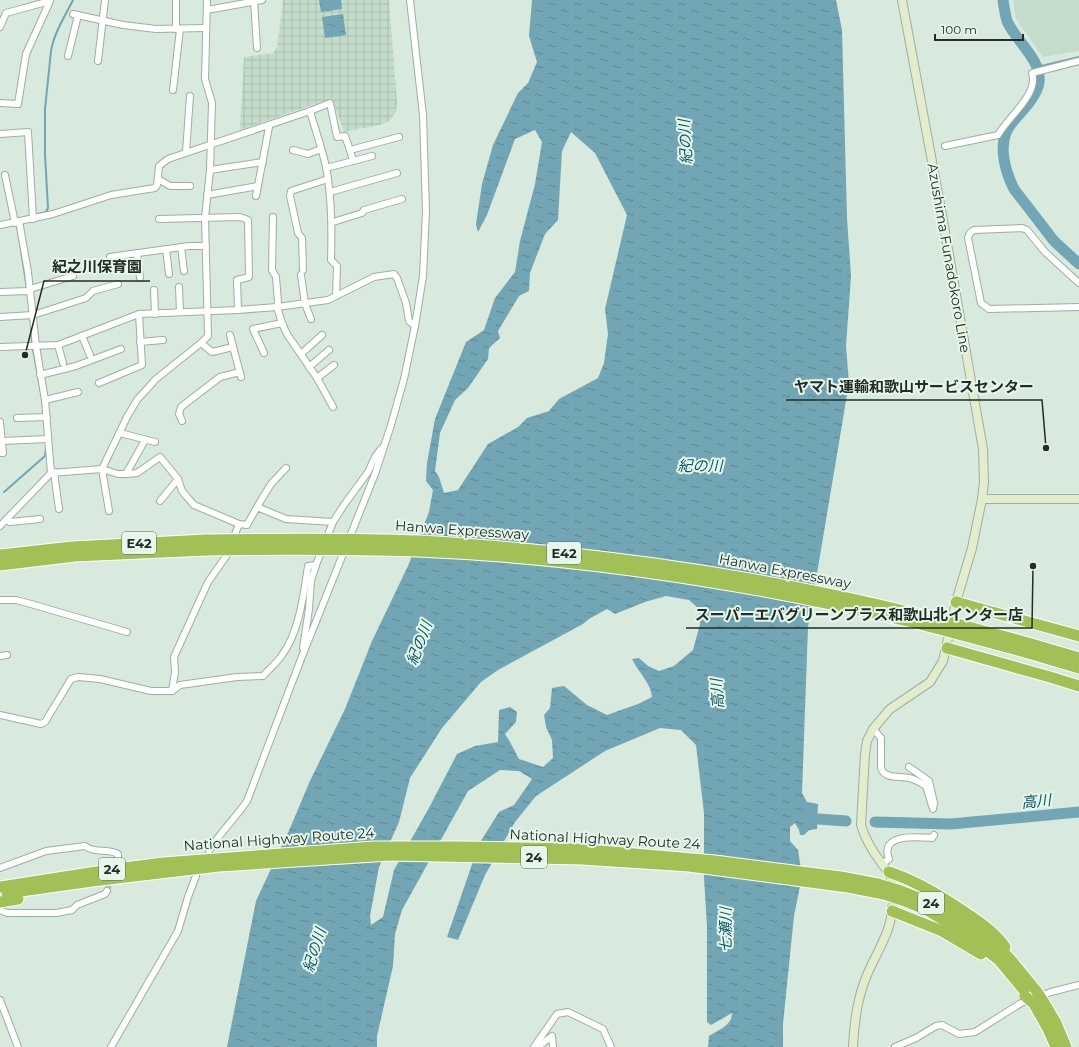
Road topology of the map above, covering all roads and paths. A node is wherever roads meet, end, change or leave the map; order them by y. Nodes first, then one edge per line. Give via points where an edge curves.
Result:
1 (105, 0) edge
2 (176, 0) edge
3 (207, 0) edge
4 (262, 0) edge
5 (410, 0) edge
6 (902, 0) edge
7 (51, 1) edge
8 (254, 1) junction
9 (206, 10) junction
10 (2, 19) edge
11 (103, 21) junction
12 (0, 27) edge
13 (206, 28) junction
14 (178, 29) junction
15 (257, 48) dead end
16 (68, 56) dead end
17 (98, 61) dead end
18 (1079, 61) edge
19 (173, 90) dead end
20 (190, 96) dead end
21 (0, 103) edge
22 (310, 111) junction
23 (269, 127) dead end
24 (0, 134) edge
25 (399, 137) dead end
26 (211, 144) junction
27 (945, 146) dead end
28 (321, 149) junction
29 (293, 150) dead end
30 (350, 150) junction
31 (186, 152) junction
32 (372, 156) dead end
33 (353, 161) junction
34 (263, 162) junction
35 (326, 168) junction
36 (210, 170) junction
37 (397, 173) dead end
38 (5, 175) dead end
39 (158, 179) junction
40 (328, 179) junction
41 (190, 186) dead end
42 (258, 186) junction
43 (330, 192) junction
44 (207, 195) junction
45 (256, 196) dead end
46 (402, 199) dead end
47 (33, 216) junction
48 (273, 217) dead end
49 (205, 218) junction
50 (159, 219) dead end
51 (17, 222) junction
52 (333, 222) junction
53 (0, 225) edge
54 (206, 246) junction
55 (181, 247) junction
56 (166, 249) junction
57 (137, 253) junction
58 (110, 257) dead end
59 (184, 271) dead end
60 (169, 274) dead end
61 (73, 276) dead end
62 (140, 278) dead end
63 (1079, 283) edge
64 (118, 284) dead end
65 (179, 287) dead end
66 (154, 290) dead end
67 (29, 291) junction
68 (0, 292) edge
69 (336, 296) junction
70 (305, 304) junction
71 (1079, 307) edge
72 (277, 308) junction
73 (238, 310) junction
74 (208, 311) junction
75 (180, 312) junction
76 (138, 314) junction
77 (155, 314) junction
78 (31, 315) junction
79 (0, 317) edge
80 (311, 319) dead end
81 (282, 322) junction
82 (415, 326) junction
83 (230, 335) dead end
84 (322, 335) dead end
85 (82, 336) junction
86 (163, 340) dead end
87 (140, 342) junction
88 (201, 343) junction
89 (58, 345) junction
90 (36, 346) junction
91 (0, 347) edge
92 (233, 347) junction
93 (121, 349) dead end
94 (329, 350) dead end
95 (264, 353) dead end
96 (301, 354) junction
97 (90, 355) dead end
98 (62, 364) dead end
99 (334, 364) dead end
100 (309, 367) junction
101 (40, 375) junction
102 (317, 378) junction
103 (99, 383) dead end
104 (78, 392) dead end
105 (45, 400) junction
106 (333, 407) dead end
107 (45, 417) junction
108 (17, 418) dead end
109 (182, 421) dead end
110 (0, 422) edge
111 (120, 433) junction
112 (47, 439) junction
113 (2, 440) junction
114 (145, 440) junction
115 (155, 442) dead end
116 (384, 446) junction
117 (0, 453) edge
118 (286, 468) dead end
119 (102, 469) junction
120 (53, 473) junction
121 (126, 474) junction
122 (178, 479) junction
123 (982, 499) junction
124 (1079, 499) edge
125 (160, 501) dead end
126 (257, 507) junction
127 (59, 509) dead end
128 (109, 511) dead end
129 (40, 519) dead end
130 (6, 520) junction
131 (333, 522) junction
132 (239, 524) junction
133 (0, 526) edge
134 (73, 552) junction
135 (0, 555) edge
136 (0, 565) edge
137 (316, 565) junction
138 (0, 600) edge
139 (956, 602) junction
140 (127, 632) dead end
141 (1079, 636) edge
142 (1026, 647) junction
143 (947, 648) junction
144 (7, 655) dead end
145 (0, 656) edge
146 (1079, 658) edge
147 (301, 659) junction
148 (1079, 668) edge
149 (1079, 686) edge
150 (172, 691) junction
151 (0, 714) edge
152 (873, 729) junction
153 (909, 766) dead end
154 (934, 835) dead end
155 (210, 851) dead end
156 (118, 857) dead end
157 (221, 862) junction
158 (0, 868) edge
159 (887, 872) junction
160 (196, 876) dead end
161 (107, 891) tunnel mouth
162 (1, 893) edge
163 (892, 909) joint
164 (1000, 956) junction
165 (1008, 969) junction
166 (1079, 985) edge
167 (1030, 994) junction
168 (0, 1000) edge
169 (1039, 1003) junction
170 (18, 1047) edge
171 (111, 1047) edge
172 (534, 1047) edge
173 (538, 1047) edge
174 (553, 1047) edge
175 (611, 1047) edge
176 (852, 1047) edge
177 (895, 1047) edge
178 (1056, 1047) edge
179 (1066, 1047) edge

1 - 11 street
2 - 14 street
3 - 9 street
4 - 8 street
5 - 82 street via 423,115 426,211 423,276
6 - 123 main road, Azushima Funadokoro Line via 983,449
7 - 10 street via 6,13
7 - 21 street via 26,54 18,104
8 - 9 street
8 - 15 street
9 - 13 street
10 - 12 street
11 - 14 street
11 - 16 street via 75,15
11 - 17 street
13 - 14 street
13 - 26 street via 205,79 212,103
14 - 19 street
18 - 27 street via 1032,72 1033,83 1028,96 998,135
20 - 31 street
22 - 26 street
22 - 28 street
22 - 30 street via 330,103 337,137 345,136
23 - 34 street
24 - 47 street via 28,132
25 - 30 street
26 - 31 street
26 - 36 street
28 - 29 street via 308,154
28 - 35 street
30 - 33 street
31 - 39 street via 164,161 159,166
32 - 33 street
33 - 35 street
34 - 36 street
34 - 42 street
35 - 40 street
36 - 44 street
37 - 43 street
38 - 51 street
39 - 41 street via 170,186
39 - 47 street via 155,188 106,196 59,212
40 - 43 street
40 - 70 street via 291,191 290,196 298,233 302,238
42 - 44 street
42 - 45 street
43 - 52 street
44 - 49 street
46 - 52 street
47 - 51 street
48 - 72 street via 272,270 276,277
49 - 50 street
49 - 54 street
49 - 73 street via 240,217 248,220 249,277 237,280
51 - 53 street
51 - 67 street
52 - 69 street via 331,260 336,266
54 - 55 street
54 - 74 street
55 - 56 street
55 - 59 street
56 - 57 street
56 - 60 street
57 - 58 street
57 - 62 street
61 - 67 street
63 - 71 street via 1045,252 1027,230 974,230 970,233 968,238 981,303 984,306 989,309
64 - 78 street via 93,291 86,298
65 - 75 street
66 - 77 street
67 - 68 street
67 - 78 street
69 - 70 street
69 - 82 street via 374,277 394,274 406,304 409,321
70 - 72 street
70 - 80 street
72 - 73 street
72 - 81 street
73 - 74 street
74 - 75 street
74 - 88 street via 208,336
75 - 77 street
76 - 77 street
76 - 85 street
76 - 87 street
78 - 79 street
78 - 90 street
81 - 95 street via 253,329
81 - 96 street
82 - 116 street via 402,387
83 - 92 street
84 - 96 street
85 - 89 street
85 - 97 street
86 - 87 street
87 - 103 street via 142,365
88 - 92 street via 212,352
88 - 111 street via 156,379 136,400
89 - 90 street
89 - 98 street
90 - 91 street
90 - 101 street
92 - 109 street via 240,374 220,377 181,407 179,414
93 - 101 street via 76,366
94 - 100 street
96 - 100 street
99 - 102 street
100 - 102 street
101 - 105 street
102 - 106 street
104 - 105 street
105 - 107 street
107 - 108 street
107 - 112 street
110 - 113 street
111 - 114 street
111 - 119 street
112 - 113 street
112 - 120 street
113 - 117 street via 3,453
114 - 115 street
114 - 121 street
116 - 131 street
116 - 147 street
118 - 126 street via 271,484
119 - 120 street
119 - 121 street
119 - 128 street
120 - 127 street
120 - 130 street
121 - 122 street via 137,473 160,457
122 - 125 street
122 - 132 street via 182,491 194,504
123 - 124 main road
123 - 139 main road, Azushima Funadokoro Line via 972,548
126 - 131 street via 286,519
126 - 132 street via 247,525
129 - 130 street via 10,522
130 - 133 street
131 - 137 street
132 - 150 street via 227,555 208,582 174,657
134 - 135 highway, Hanwa Expressway / E42
134 - 136 highway, Hanwa Expressway / E42
134 - 142 highway, Hanwa Expressway / E42, bridge via 338,538 499,546 571,553 721,574 808,590
137 - 147 street via 311,581
137 - 150 street via 308,566 300,611 288,645 263,676 180,685
138 - 140 street via 16,600
139 - 141 highway
139 - 143 main road, Azushima Funadokoro Line
142 - 146 highway, Hanwa Expressway / E42
142 - 148 highway, Hanwa Expressway / E42
143 - 149 highway
143 - 152 main road, Azushima Funadokoro Line via 943,661 930,682 890,709
144 - 145 street
147 - 155 street via 247,801 219,834
150 - 151 street via 151,691 100,679 78,677 71,679 45,722 41,724
152 - 153 street via 881,738 882,772 885,775 910,778 926,786 933,809 929,781
152 - 159 main road, Azushima Funadokoro Line via 867,741 865,754 861,825 869,845
154 - 159 street via 932,838 908,836 894,840 889,845 887,854
156 - 158 street via 114,852 91,850 86,846 46,851
157 - 162 highway, National Highway Route 24 / 24
157 - 162 highway, National Highway Route 24 / 24 via 163,863 109,870 87,867
157 - 164 highway, National Highway Route 24 / 24 via 390,855 582,859 689,866 849,883 929,911
159 - 164 highway, 24 via 907,878 932,891 982,923
160 - 171 street via 178,931
161 - 162 street via 77,905 72,910 56,913 7,913
163 - 164 highway, 24 via 942,931 978,952
163 - 176 main road via 891,924 866,977 859,999
164 - 165 highway, 24
164 - 165 highway, National Highway Route 24 / 24
165 - 167 highway, 24
165 - 167 highway, National Highway Route 24 / 24
166 - 177 street via 1021,1003 975,1032 959,1034 942,1025 936,1026
167 - 169 highway, 24, bridge
168 - 170 street
169 - 178 highway, 24
169 - 179 highway, 24 via 1056,1023
172 - 175 street via 557,1014 568,1012 603,1029
173 - 174 street via 552,1036

